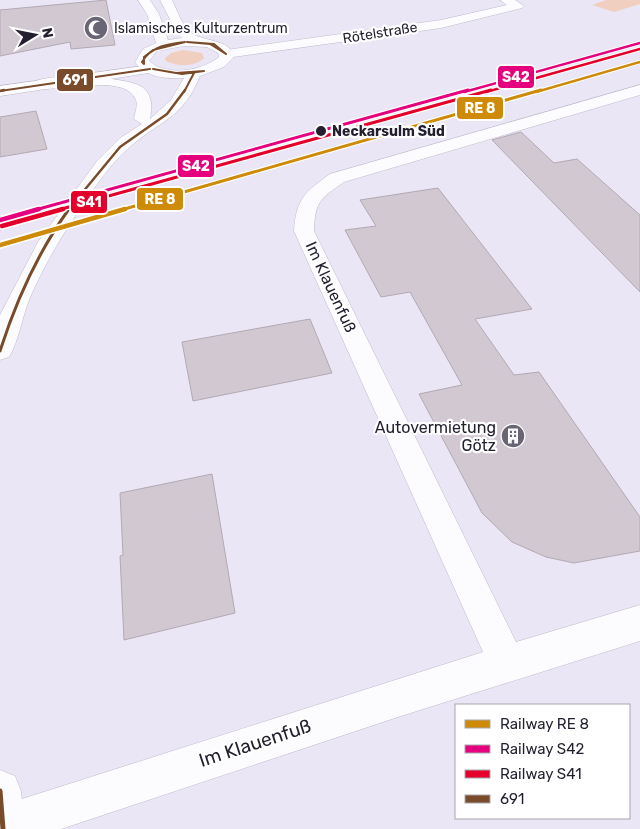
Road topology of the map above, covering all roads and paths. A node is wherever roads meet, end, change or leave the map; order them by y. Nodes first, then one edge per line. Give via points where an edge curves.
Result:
1 (144, 0) edge
2 (166, 0) edge
3 (506, 0) edge
4 (195, 42) junction
5 (163, 45) junction
6 (226, 54) junction
7 (152, 66) junction
8 (194, 73) junction
9 (0, 82) edge
10 (38, 85) junction
11 (640, 90) edge
12 (0, 91) edge
13 (139, 126) junction
14 (0, 351) edge
15 (640, 623) edge
16 (507, 663) junction
17 (2, 815) edge

1 - 5 street via 153,14
2 - 4 street via 183,33
3 - 6 street, Rötelstraße via 518,6 441,24
4 - 5 street
4 - 6 street via 212,44
5 - 7 street via 150,51
6 - 8 street via 226,58 215,67
7 - 8 street
7 - 9 street via 113,64
7 - 10 street
7 - 13 street via 166,89
8 - 13 street via 176,105 162,118
10 - 12 street
10 - 13 street via 97,81 128,84 142,92 145,101
11 - 16 street, Im Klauenfuß via 337,178 320,190 305,209 304,230
13 - 14 street via 91,178 53,237 26,284
15 - 16 street, Im Klauenfuß
16 - 17 street, Im Klauenfuß via 177,768

